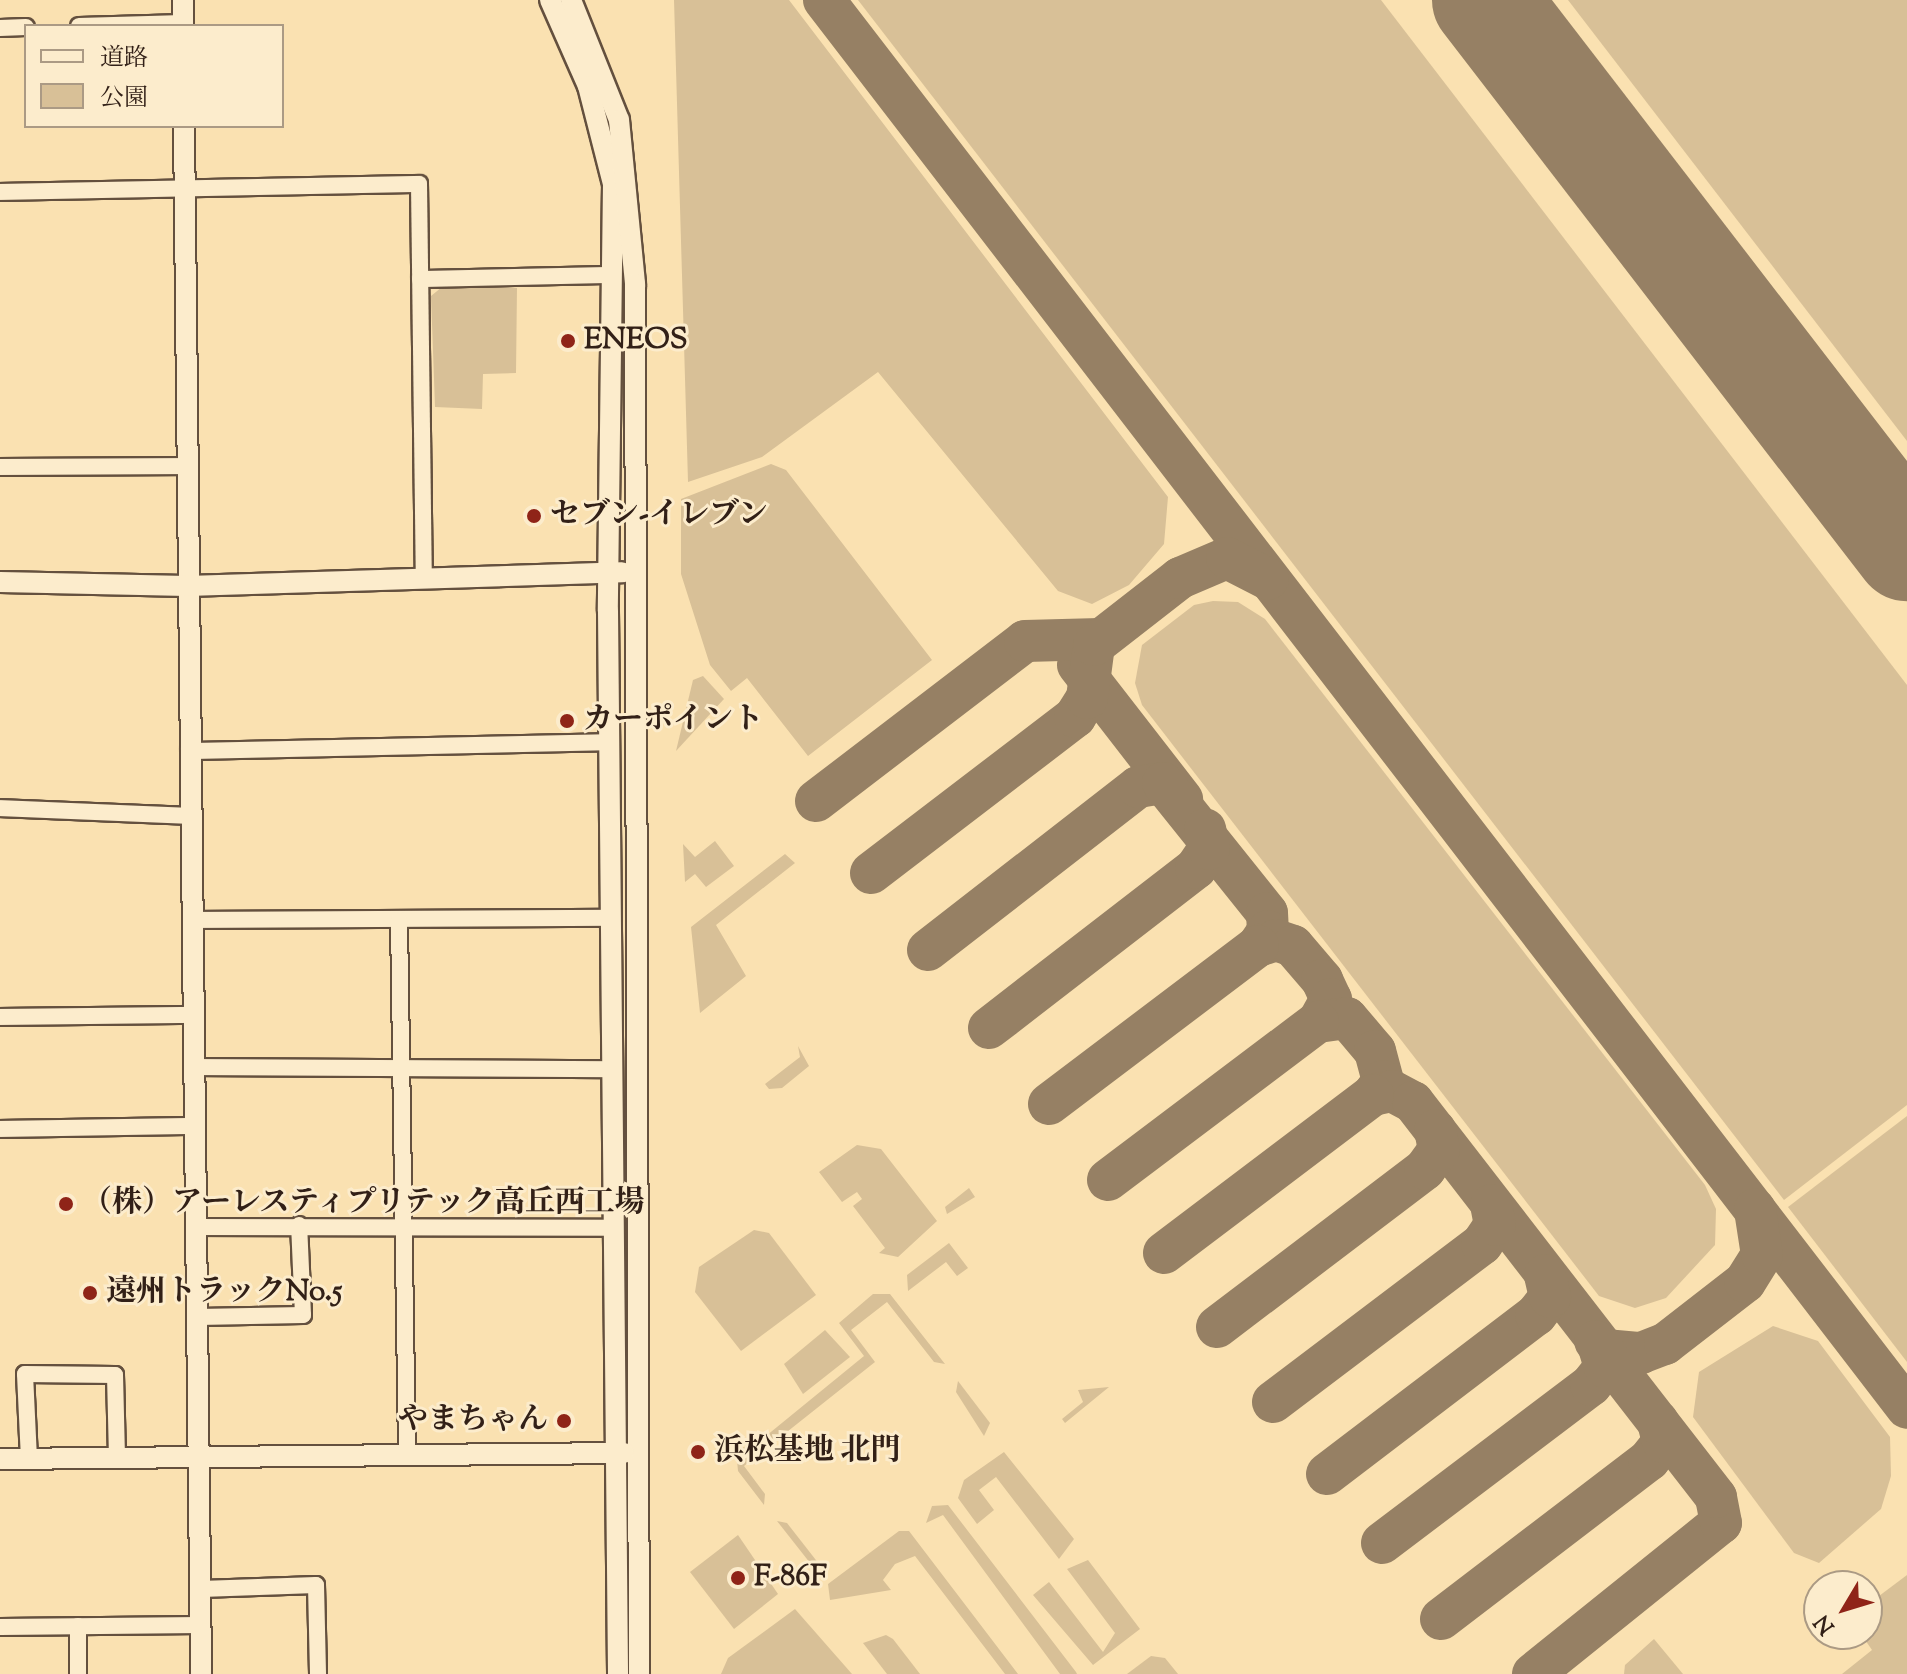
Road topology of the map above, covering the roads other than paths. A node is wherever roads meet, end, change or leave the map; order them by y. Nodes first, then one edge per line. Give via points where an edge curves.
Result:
1 (183, 0) edge
2 (550, 0) edge
3 (571, 0) edge
4 (183, 24) edge
5 (24, 27) edge
6 (0, 28) edge
7 (184, 128) edge
8 (185, 191) junction
9 (0, 192) edge
10 (610, 275) junction
11 (420, 279) junction
12 (187, 466) junction
13 (0, 467) edge
14 (634, 571) junction
15 (608, 573) junction
16 (424, 575) junction
17 (0, 582) edge
18 (187, 586) junction
19 (609, 742) junction
20 (189, 751) junction
21 (0, 808) edge
22 (190, 816) junction
23 (609, 918) junction
24 (195, 920) junction
25 (399, 920) junction
26 (195, 1015) junction
27 (0, 1017) edge
28 (196, 1067) junction
29 (610, 1069) junction
30 (401, 1072) junction
31 (195, 1126) junction
32 (0, 1129) edge
33 (404, 1224) junction
34 (299, 1225) junction
35 (197, 1227) junction
36 (610, 1228) junction
37 (198, 1317) junction
38 (612, 1453) junction
39 (636, 1453) junction
40 (407, 1455) junction
41 (199, 1456) junction
42 (117, 1458) junction
43 (0, 1459) edge
44 (29, 1459) junction
45 (201, 1589) junction
46 (201, 1625) junction
47 (78, 1626) junction
48 (0, 1627) edge
49 (78, 1674) edge
50 (201, 1674) edge
51 (318, 1674) edge
52 (618, 1674) edge
53 (639, 1674) edge

1 - 4 street
2 - 10 street via 588,86 613,184
3 - 14 street via 619,120 630,179
5 - 6 street
7 - 8 street
8 - 9 street
8 - 11 street via 419,184
8 - 12 street
10 - 11 street
10 - 15 street
11 - 16 street
12 - 13 street
12 - 18 street
14 - 15 street
14 - 39 street
15 - 16 street
15 - 19 street
16 - 18 street
17 - 18 street
18 - 20 street
19 - 20 street
19 - 23 street
20 - 22 street
21 - 22 street
22 - 24 street
23 - 25 street
23 - 29 street
24 - 25 street
24 - 26 street
25 - 30 street
26 - 27 street
26 - 28 street
28 - 30 street
28 - 31 street
29 - 30 street
29 - 36 street
30 - 33 street
31 - 32 street
31 - 35 street
33 - 34 street
33 - 36 street
33 - 40 street
34 - 35 street
34 - 37 street via 303,1315
35 - 37 street
36 - 38 street
37 - 41 street
38 - 39 street
38 - 40 street
38 - 52 street
39 - 53 street
40 - 41 street
41 - 42 street
41 - 45 street
42 - 44 street
42 - 44 street via 115,1375 25,1374
43 - 44 street
45 - 46 street
45 - 51 street via 316,1585
46 - 47 street
46 - 50 street
47 - 48 street
47 - 49 street

